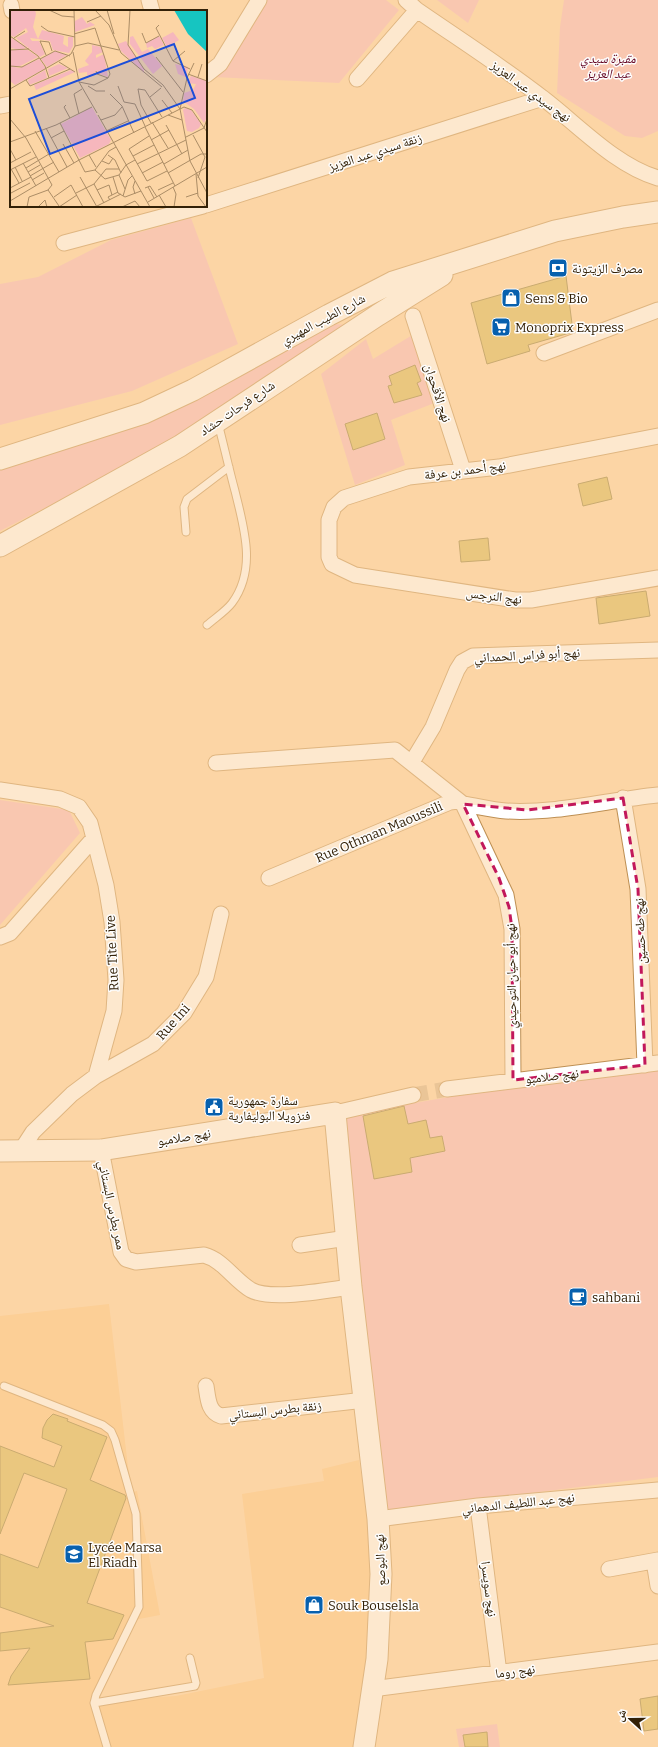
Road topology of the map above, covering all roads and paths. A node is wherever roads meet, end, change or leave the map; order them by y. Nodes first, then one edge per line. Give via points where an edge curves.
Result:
1 (149, 0) edge
2 (255, 2) edge
3 (411, 5) edge
4 (152, 10) edge
5 (207, 74) edge
6 (357, 79) dead end
7 (543, 98) junction
8 (10, 104) edge
9 (0, 106) edge
10 (658, 178) edge
11 (207, 205) edge
12 (199, 207) edge
13 (658, 212) edge
14 (64, 243) dead end
15 (468, 259) junction
16 (658, 310) edge
17 (378, 314) junction
18 (329, 315) junction
19 (413, 316) dead end
20 (544, 354) dead end
21 (218, 421) junction
22 (658, 436) edge
23 (0, 459) edge
24 (229, 467) junction
25 (463, 470) junction
26 (186, 532) dead end
27 (0, 546) edge
28 (332, 564) joint
29 (658, 578) edge
30 (207, 625) dead end
31 (658, 650) edge
32 (412, 762) junction
33 (216, 763) dead end
34 (0, 790) edge
35 (658, 795) edge
36 (623, 798) junction
37 (463, 804) junction
38 (94, 838) junction
39 (269, 878) dead end
40 (221, 914) dead end
41 (0, 937) edge
42 (652, 1064) edge
43 (96, 1076) junction
44 (512, 1080) junction
45 (447, 1089) tunnel mouth
46 (413, 1095) tunnel mouth
47 (335, 1113) junction
48 (101, 1150) junction
49 (10, 1152) edge
50 (347, 1238) junction
51 (300, 1245) dead end
52 (351, 1287) junction
53 (4, 1386) dead end
54 (206, 1386) dead end
55 (365, 1400) junction
56 (658, 1490) edge
57 (478, 1506) junction
58 (378, 1519) junction
59 (656, 1560) edge
60 (610, 1569) dead end
61 (658, 1586) edge
62 (658, 1652) edge
63 (190, 1658) dead end
64 (500, 1673) junction
65 (372, 1689) junction
66 (94, 1702) junction
67 (107, 1747) edge
68 (364, 1747) edge

1 - 4 street
2 - 5 street via 220,64
3 - 6 street
3 - 7 street, نهج سيدي عبد العزيز
7 - 10 street, نهج سيدي عبد العزيز via 625,163
7 - 11 street, زنقة سيدي عبد العزيز
8 - 9 street
12 - 14 street
13 - 15 street, شارع الطيب المهيري via 555,231
15 - 17 street, شارع فرحات حشاد
15 - 18 street, شارع الطيب المهيري via 392,282
16 - 20 street
17 - 18 street
17 - 21 street, شارع فرحات حشاد
18 - 23 street, شارع الطيب المهيري via 193,390 144,413
19 - 25 street, نهج الأقحوان
21 - 24 lane
21 - 27 street, شارع فرحات حشاد via 180,446
22 - 25 street, نهج أحمد بن عرفة via 499,468
24 - 26 lane via 187,500 184,507
24 - 30 lane via 245,532 246,570 241,588 232,604
25 - 28 street, نهج أحمد بن عرفة via 409,477 344,498 334,507 329,520 329,557
28 - 29 street, نهج النرجس via 355,575 515,600 531,600
31 - 32 street, نهج أبو فراس الحمداني via 473,656 466,659 457,670 433,727
32 - 33 street, نهج أبو حيان التوحيدي via 398,752 390,750
32 - 37 street, نهج أبو حيان التوحيدي
34 - 38 street, Rue Tite Live via 60,799 80,807 90,823
35 - 36 street, Rue Othman Maoussili
36 - 37 street, Rue Othman Maoussili via 562,808 507,811
36 - 42 street, نهج طه حسين via 638,889
37 - 39 street, Rue Othman Maoussili via 458,802 444,805
37 - 44 street, نهج أبو حيان التوحيدي via 499,878 509,907 512,929
38 - 41 street via 10,933
38 - 43 street, Rue Tite Live via 112,922 116,980 114,1011
40 - 43 street, Rue Ini via 206,977 184,1013 153,1044
42 - 44 street, نهج صلامبو
43 - 49 street via 72,1094
44 - 45 street, نهج صلامبو
46 - 47 street, نهج صلامبو
47 - 48 street, نهج صلامبو
47 - 50 street, نهج البوصع
48 - 49 street, نهج صلامبو
48 - 52 street, ممر بطرس البستاني via 121,1252 126,1259 136,1262 204,1255 213,1258 249,1289 270,1296
50 - 51 street
50 - 52 street, نهج البوصع
52 - 55 street, نهج البوصع
53 - 66 lane via 103,1425 111,1431 116,1440 136,1514 139,1607
54 - 55 street, زنقة بطرس البستاني via 210,1407 221,1416
55 - 58 street, نهج البوصع
56 - 57 street, نهج عبد اللطيف الدهماني
57 - 58 street, نهج عبد اللطيف الدهماني
57 - 64 street, نهج سويسرا
58 - 65 street, نهج البوصع via 380,1608
59 - 60 street
59 - 61 street
62 - 64 street, نهج روما
63 - 66 lane via 195,1686
64 - 65 street, نهج روما
65 - 68 street, نهج البوصع
66 - 67 lane

